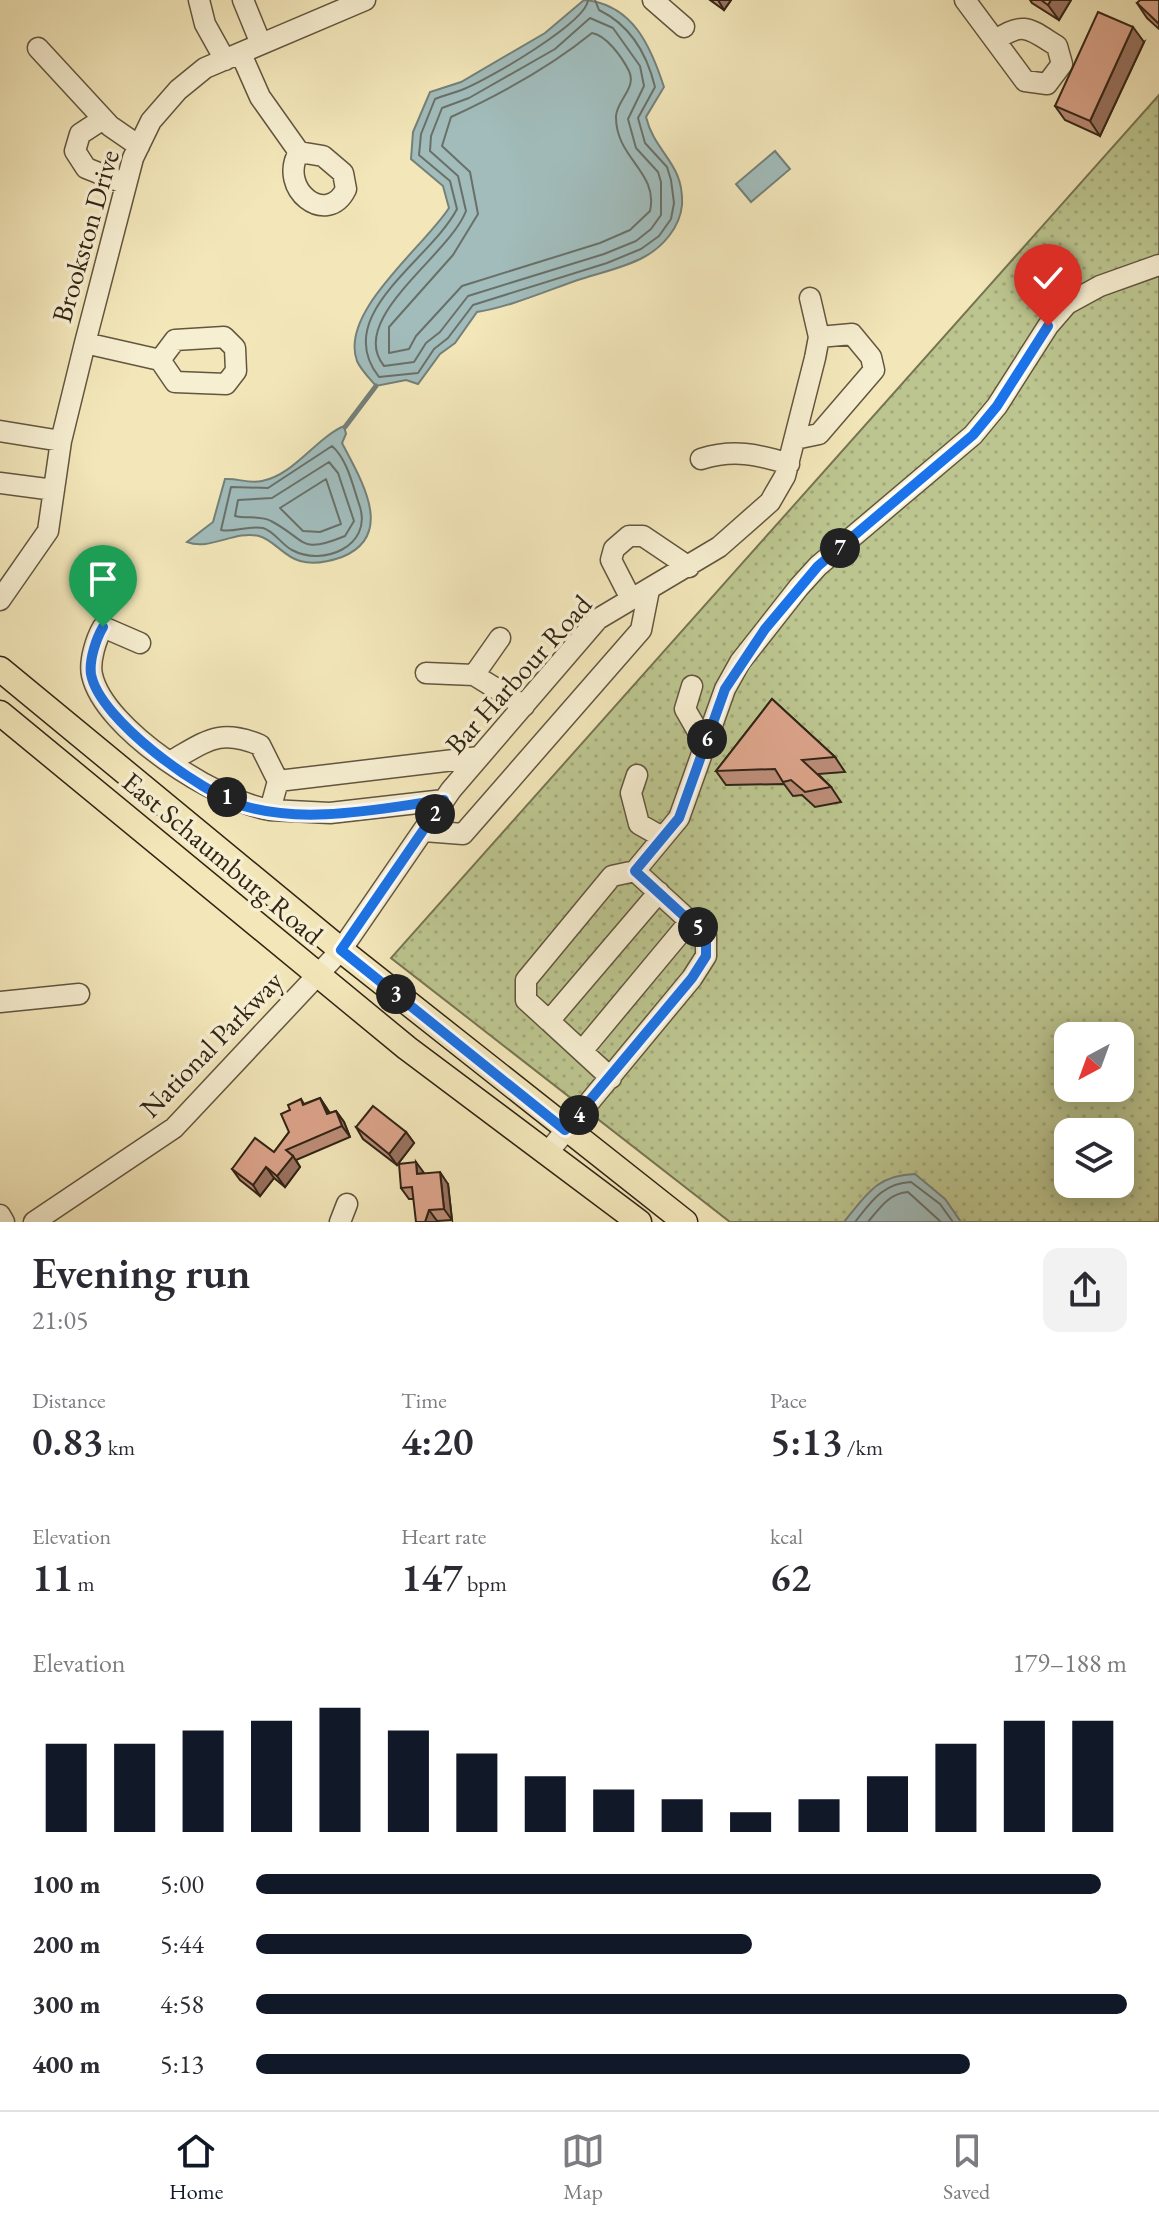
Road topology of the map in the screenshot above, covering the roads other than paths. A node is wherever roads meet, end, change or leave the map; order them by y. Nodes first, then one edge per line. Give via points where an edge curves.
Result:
1 (199, 0) edge
2 (243, 0) edge
3 (365, 0) edge
4 (653, 0) edge
5 (965, 0) edge
6 (684, 27) dead end
7 (996, 40) dead end
8 (261, 44) junction
9 (38, 48) dead end
10 (233, 57) junction
11 (103, 119) junction
12 (139, 146) junction
13 (299, 152) dead end
14 (126, 184) junction
15 (1159, 265) edge
16 (810, 298) dead end
17 (819, 337) junction
18 (85, 343) junction
19 (160, 360) dead end
20 (0, 431) edge
21 (795, 439) junction
22 (61, 441) junction
23 (701, 459) dead end
24 (789, 464) junction
25 (0, 483) edge
26 (54, 490) junction
27 (689, 567) junction
28 (640, 594) junction
29 (0, 600) edge
30 (500, 638) dead end
31 (140, 643) dead end
32 (0, 669) edge
33 (426, 673) dead end
34 (474, 675) junction
35 (692, 686) dead end
36 (524, 706) junction
37 (0, 713) edge
38 (705, 744) junction
39 (479, 757) junction
40 (171, 761) junction
41 (637, 775) dead end
42 (278, 781) junction
43 (444, 800) junction
44 (270, 810) junction
45 (424, 831) junction
46 (662, 837) junction
47 (635, 871) junction
48 (659, 892) junction
49 (691, 920) junction
50 (341, 950) junction
51 (317, 975) junction
52 (79, 994) dead end
53 (0, 1002) edge
54 (549, 1021) junction
55 (582, 1051) junction
56 (611, 1078) junction
57 (565, 1130) junction
58 (548, 1152) junction
59 (0, 1215) edge
60 (4, 1222) edge
61 (34, 1222) edge
62 (639, 1222) edge
63 (685, 1222) edge

1 - 10 street via 205,24
2 - 8 street
3 - 8 street, Brookston Drive
4 - 6 street
5 - 7 street
8 - 10 street, Brookston Drive
9 - 11 street
10 - 12 street, Brookston Drive via 205,68 178,90 151,121
10 - 13 street
11 - 12 street
11 - 14 street via 80,134 75,151 86,168
12 - 14 street, Brookston Drive
14 - 18 street, Brookston Drive
15 - 38 street via 1067,304 973,435 818,566 740,662
16 - 17 street, Bar Harbour Road
17 - 21 street, Bar Harbour Road
17 - 21 street via 852,334 871,357 874,370 819,434
18 - 19 street
18 - 22 street, Brookston Drive
20 - 22 street
21 - 24 street, Bar Harbour Road
22 - 26 street, Brookston Drive
23 - 24 street via 751,452
24 - 27 street, Bar Harbour Road via 770,502
25 - 26 street
26 - 29 street, Brookston Drive via 48,531
27 - 28 street, Bar Harbour Road
27 - 28 street via 643,536 629,536 614,549 611,560
28 - 36 street, Bar Harbour Road via 598,619
28 - 45 street via 641,630 463,834
30 - 34 street
31 - 40 street via 103,627 91,673 119,722
32 - 50 main road, East Schaumburg Road
33 - 34 street
34 - 36 street
35 - 38 street via 685,709
36 - 39 street, Bar Harbour Road
37 - 51 main road, East Schaumburg Road
38 - 46 street via 687,801
39 - 42 street
39 - 43 street, Bar Harbour Road
40 - 42 street via 234,734 260,745
40 - 44 street via 243,806
41 - 46 street via 631,793 639,824
42 - 44 street
43 - 44 street via 330,813
43 - 45 street, Bar Harbour Road
45 - 50 street, Bar Harbour Road
46 - 47 street
47 - 48 street
47 - 54 street via 612,876 526,980 526,1000
48 - 49 street
48 - 54 street
49 - 55 street
49 - 56 street via 706,936 706,956
50 - 51 street, National Parkway
50 - 57 main road, East Schaumburg Road
51 - 58 main road, East Schaumburg Road
51 - 61 street, National Parkway via 174,1128
52 - 53 street
54 - 55 street
55 - 56 street
56 - 57 street
57 - 58 street
57 - 63 main road, East Schaumburg Road
58 - 62 main road, East Schaumburg Road
59 - 60 street

